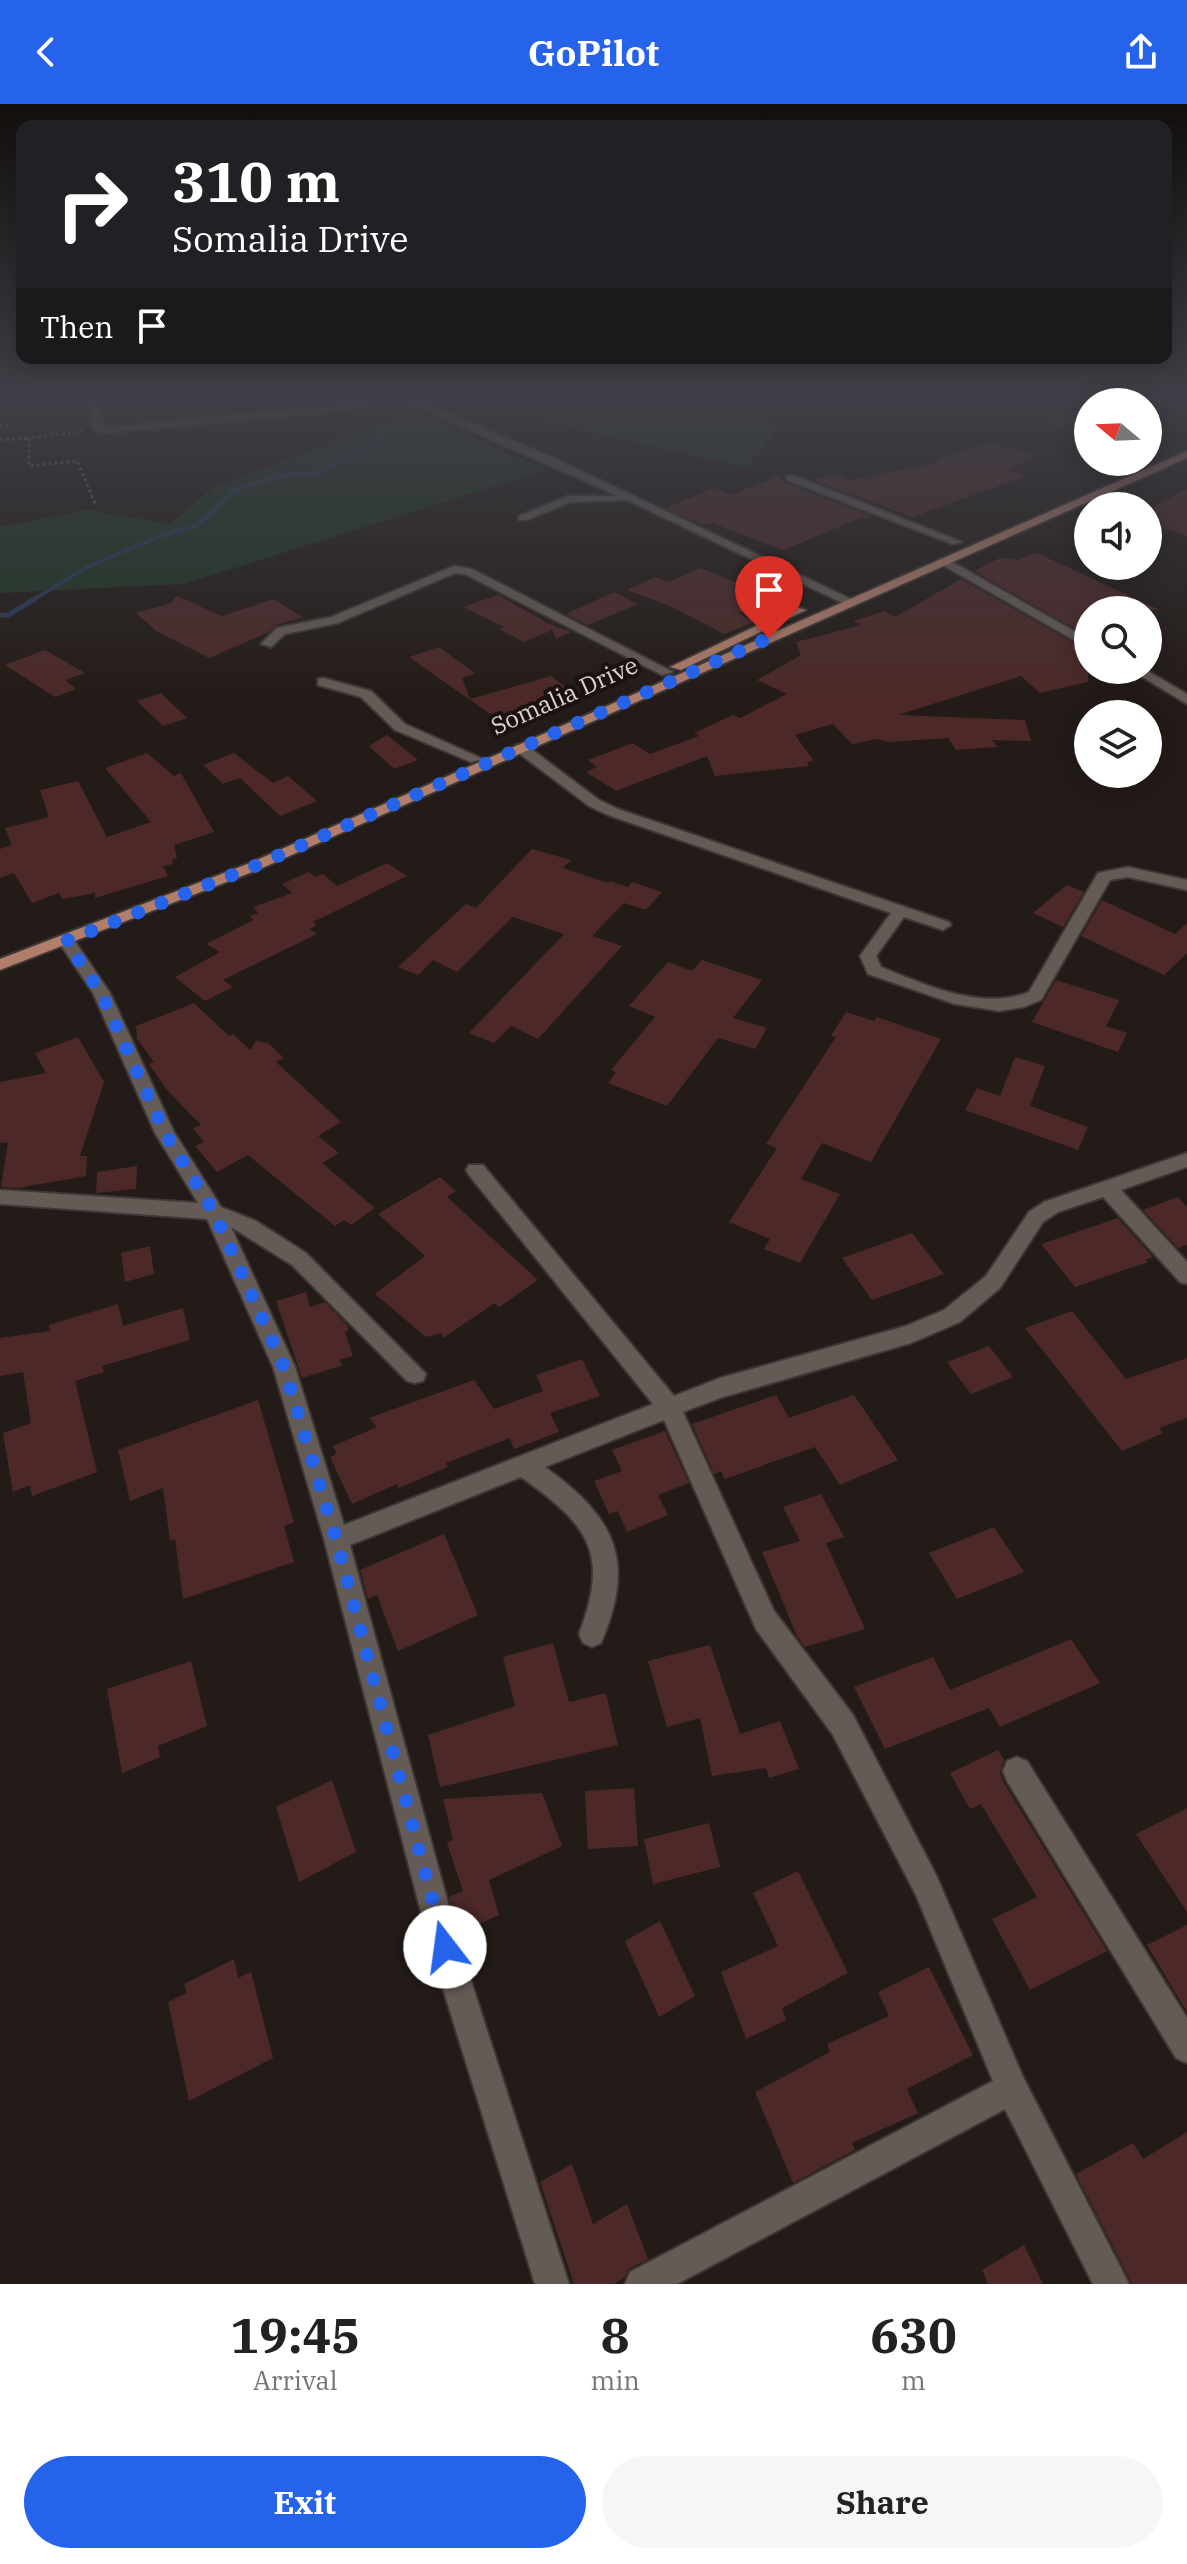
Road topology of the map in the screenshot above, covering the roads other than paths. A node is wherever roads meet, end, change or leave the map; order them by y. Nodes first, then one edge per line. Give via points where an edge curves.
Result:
1 (624, 496) edge
2 (837, 496) edge
3 (1063, 496) edge
4 (1092, 496) edge
5 (631, 499) junction
6 (523, 518) dead end
7 (956, 542) junction
8 (943, 561) junction
9 (835, 595) junction
10 (849, 601) junction
11 (1074, 636) edge
12 (267, 644) dead end
13 (667, 672) junction
14 (323, 682) dead end
15 (1160, 684) edge
16 (1187, 700) edge
17 (521, 748) junction
18 (476, 759) junction
19 (1187, 885) edge
20 (900, 911) junction
21 (943, 925) dead end
22 (66, 941) junction
23 (0, 955) edge
24 (0, 965) edge
25 (1187, 1160) edge
26 (476, 1170) dead end
27 (1106, 1187) junction
28 (0, 1197) edge
29 (214, 1212) junction
30 (1187, 1276) edge
31 (415, 1374) dead end
32 (670, 1408) junction
33 (523, 1465) junction
34 (336, 1539) junction
35 (592, 1634) dead end
36 (1017, 1771) dead end
37 (1187, 2047) edge
38 (1012, 2088) junction
39 (552, 2284) edge
40 (642, 2284) edge
41 (1112, 2284) edge

1 - 5 street
2 - 7 street
3 - 7 main road, Somalia Drive
4 - 8 main road, Somalia Drive
5 - 6 street via 568,499
5 - 9 street
7 - 9 main road, Somalia Drive
8 - 10 main road, Somalia Drive
8 - 11 street
9 - 10 street
9 - 13 main road, Somalia Drive
10 - 17 main road, Somalia Drive
12 - 13 street via 281,631 334,620 454,569 468,571
13 - 18 main road, Somalia Drive
14 - 18 street via 366,694 400,727
15 - 16 street
17 - 20 street via 613,812
17 - 22 main road, Somalia Drive via 255,866
18 - 23 main road, Somalia Drive
19 - 20 street via 1128,872 1104,876 1035,996 1001,1007 874,970 868,956
20 - 21 street
22 - 24 main road, Somalia Drive
22 - 29 street via 101,993 165,1133
25 - 27 street
26 - 32 street
27 - 30 street
27 - 32 street via 1036,1217 993,1282 952,1316 911,1334 775,1371
28 - 29 street
29 - 31 street via 249,1226 299,1259
29 - 34 street via 284,1367
32 - 33 street
32 - 38 street via 765,1620 843,1725 926,1885
33 - 34 street
33 - 35 street via 564,1492 604,1547 607,1588
34 - 39 street via 445,1947
36 - 37 street
38 - 40 street
38 - 41 street

